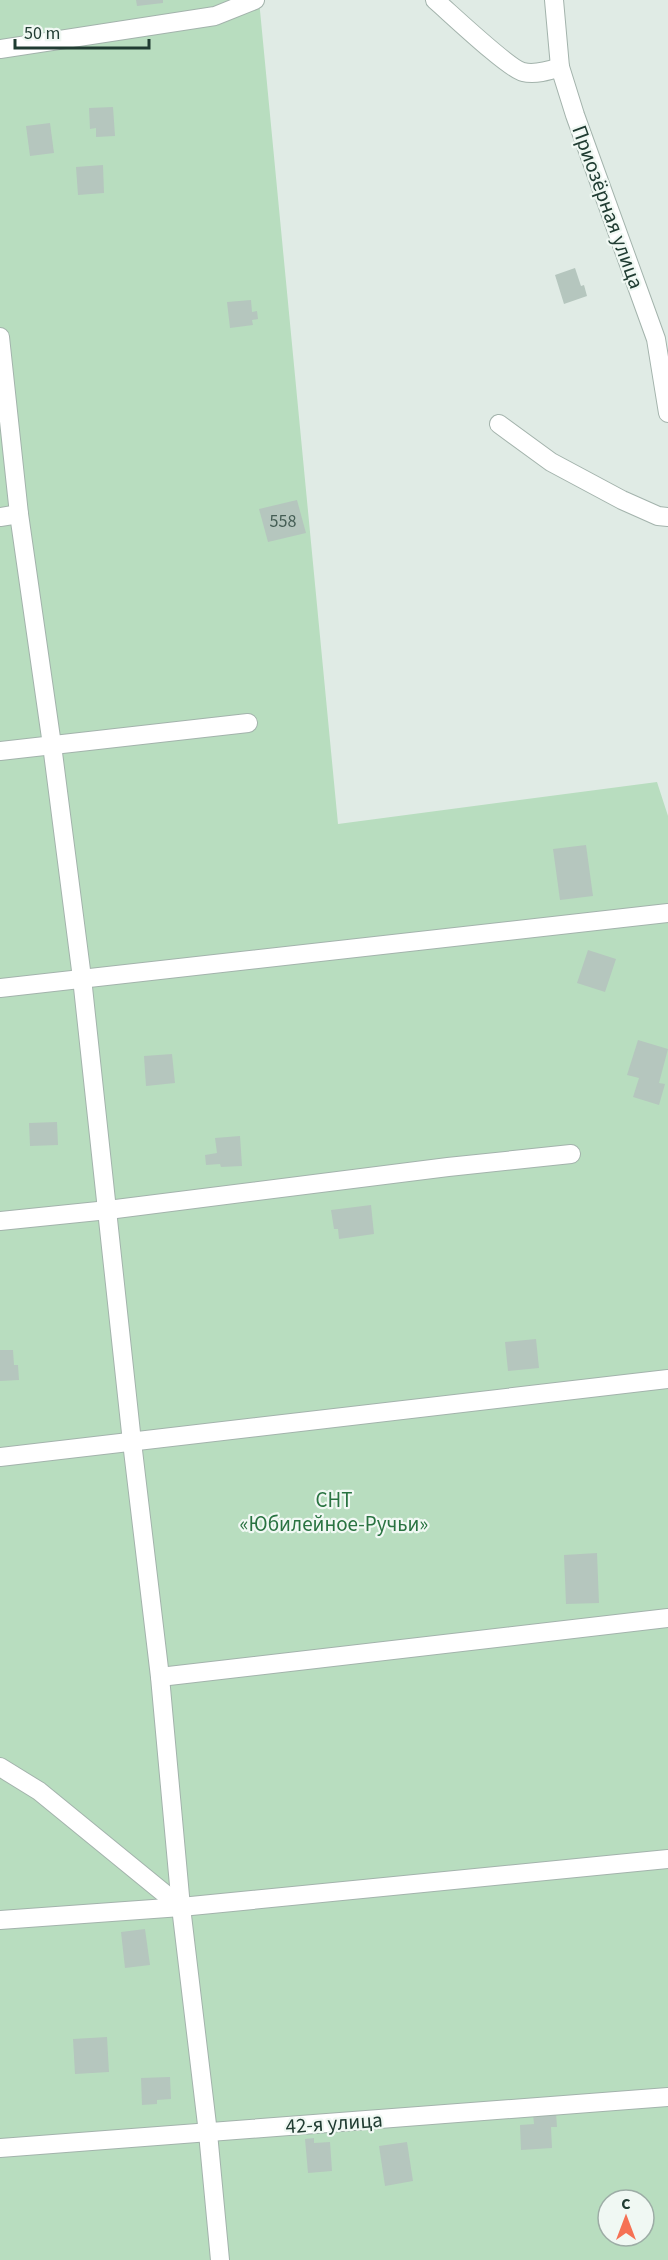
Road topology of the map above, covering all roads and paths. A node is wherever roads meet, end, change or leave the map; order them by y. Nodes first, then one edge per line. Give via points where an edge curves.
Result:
1 (255, 0) edge
2 (435, 0) edge
3 (554, 0) edge
4 (0, 49) edge
5 (560, 67) junction
6 (0, 337) edge
7 (668, 412) edge
8 (499, 424) dead end
9 (19, 514) junction
10 (0, 517) edge
11 (668, 517) edge
12 (248, 723) dead end
13 (52, 745) junction
14 (0, 751) edge
15 (668, 913) edge
16 (82, 978) junction
17 (0, 988) edge
18 (571, 1154) dead end
19 (108, 1210) junction
20 (0, 1221) edge
21 (668, 1379) edge
22 (132, 1442) junction
23 (0, 1457) edge
24 (668, 1618) edge
25 (160, 1677) junction
26 (0, 1767) edge
27 (668, 1859) edge
28 (181, 1907) junction
29 (0, 1920) edge
30 (668, 2097) edge
31 (208, 2133) junction
32 (0, 2148) edge
33 (220, 2260) edge

1 - 4 street via 215,16
2 - 5 street via 521,72
3 - 5 street, Приозёрная улица
5 - 7 street, Приозёрная улица via 656,339
6 - 9 street
8 - 11 street via 551,462 622,500
9 - 10 street
9 - 13 street
12 - 13 street
13 - 14 street
13 - 16 street
15 - 16 street
16 - 17 street
16 - 19 street
18 - 19 street
19 - 20 street
19 - 22 street
21 - 22 street
22 - 23 street
22 - 25 street
24 - 25 street
25 - 28 street
26 - 28 street via 39,1791
27 - 28 street
28 - 29 street
28 - 31 street
30 - 31 street, 42-я улица
31 - 32 street, 42-я улица
31 - 33 street

